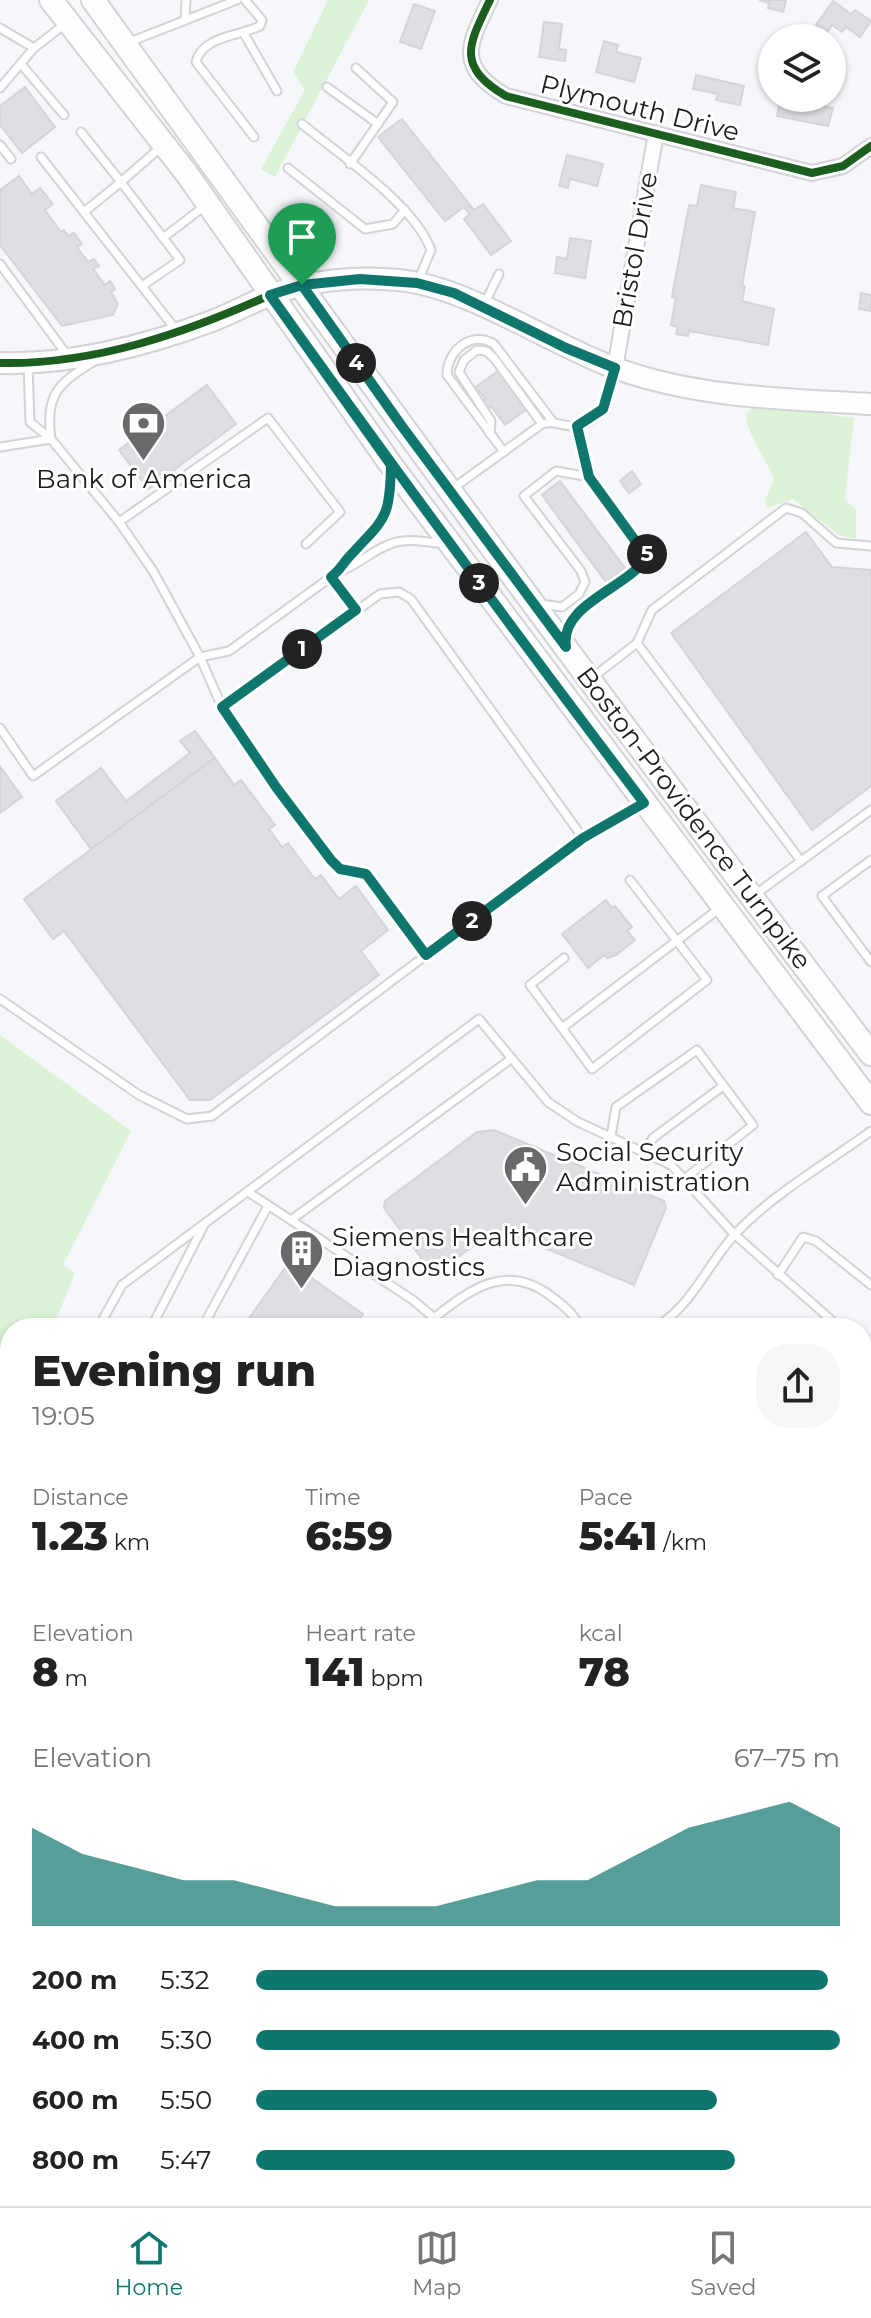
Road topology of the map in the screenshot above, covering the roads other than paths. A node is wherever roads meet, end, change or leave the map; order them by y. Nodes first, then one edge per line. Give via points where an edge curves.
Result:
1 (51, 0) edge
2 (93, 0) edge
3 (186, 0) edge
4 (237, 0) edge
5 (245, 0) edge
6 (490, 0) edge
7 (185, 20) junction
8 (67, 22) junction
9 (0, 28) edge
10 (243, 32) junction
11 (125, 44) junction
12 (34, 48) junction
13 (21, 64) junction
14 (356, 68) dead end
15 (327, 87) dead end
16 (0, 88) edge
17 (277, 91) dead end
18 (64, 115) dead end
19 (302, 124) dead end
20 (378, 124) junction
21 (81, 132) dead end
22 (656, 133) junction
23 (254, 137) dead end
24 (164, 144) junction
25 (0, 145) edge
26 (871, 146) edge
27 (41, 157) dead end
28 (11, 159) dead end
29 (350, 164) junction
30 (288, 168) dead end
31 (121, 182) junction
32 (208, 204) junction
33 (405, 210) junction
34 (84, 212) junction
35 (163, 238) junction
36 (0, 264) edge
37 (499, 274) dead end
38 (417, 283) junction
39 (302, 285) junction
40 (142, 286) junction
41 (270, 295) junction
42 (483, 307) junction
43 (177, 331) junction
44 (113, 349) junction
45 (70, 360) junction
46 (11, 362) edge
47 (615, 368) junction
48 (871, 404) edge
49 (553, 422) junction
50 (542, 424) junction
51 (577, 426) junction
52 (490, 434) junction
53 (51, 439) junction
54 (0, 447) edge
55 (504, 452) junction
56 (391, 465) junction
57 (589, 477) junction
58 (451, 490) junction
59 (119, 522) junction
60 (306, 544) dead end
61 (450, 545) junction
62 (871, 546) edge
63 (335, 574) junction
64 (529, 598) junction
65 (356, 610) junction
66 (637, 643) junction
67 (566, 647) junction
68 (200, 657) junction
69 (590, 680) junction
70 (222, 707) junction
71 (0, 728) edge
72 (644, 803) junction
73 (871, 810) edge
74 (583, 838) junction
75 (871, 860) edge
76 (801, 861) junction
77 (630, 880) dead end
78 (751, 897) junction
79 (722, 906) junction
80 (676, 941) junction
81 (426, 955) junction
82 (564, 958) dead end
83 (871, 962) edge
84 (0, 999) edge
85 (562, 1028) junction
86 (871, 1054) edge
87 (511, 1059) junction
88 (723, 1086) junction
89 (871, 1103) edge
90 (871, 1131) edge
91 (611, 1136) junction
92 (645, 1151) junction
93 (683, 1180) junction
94 (248, 1192) junction
95 (268, 1206) junction
96 (291, 1220) junction
97 (204, 1225) junction
98 (734, 1234) junction
99 (778, 1275) junction
100 (871, 1285) edge
101 (435, 1317) joint
102 (104, 1318) edge
103 (156, 1318) edge
104 (207, 1318) edge
105 (574, 1318) edge
106 (665, 1318) edge
107 (829, 1318) edge

1 - 8 main road, Boston-Providence Turnpike
2 - 11 main road, Boston-Providence Turnpike
3 - 7 lane
4 - 7 lane
5 - 10 lane via 262,24
6 - 22 street, Plymouth Drive via 469,44 473,66 492,88 506,96
7 - 11 lane
8 - 12 lane
8 - 24 main road, Boston-Providence Turnpike
9 - 12 lane
10 - 17 lane
10 - 23 lane via 203,47 196,62
11 - 39 main road, Boston-Providence Turnpike
12 - 13 lane
13 - 16 lane
13 - 18 lane
14 - 20 lane via 393,102
15 - 20 lane
19 - 29 lane
20 - 29 lane
21 - 31 lane
22 - 26 street, Plymouth Drive via 812,173 843,166
22 - 47 street, Bristol Drive
24 - 31 lane
24 - 32 main road, Boston-Providence Turnpike
25 - 28 lane
27 - 34 lane
29 - 33 lane
30 - 33 lane via 365,229 393,224
31 - 34 lane
31 - 35 lane
32 - 35 lane
32 - 41 main road, Boston-Providence Turnpike
33 - 38 lane via 424,230 431,250
34 - 40 lane
35 - 40 lane via 180,260
36 - 45 lane
37 - 42 lane
38 - 39 main road via 360,279
38 - 42 main road
39 - 41 main road
39 - 58 main road, Boston-Providence Turnpike
40 - 43 lane
41 - 43 main road
41 - 56 main road, Boston-Providence Turnpike
42 - 47 main road
43 - 44 main road
44 - 45 main road
44 - 53 lane via 78,371 53,396
45 - 46 main road
46 - 53 lane via 30,422
47 - 48 main road via 703,391
47 - 51 lane via 603,409
49 - 50 lane
49 - 51 lane
49 - 52 lane via 498,348 474,338 451,356 447,375
50 - 52 lane via 494,358 477,350 459,372 491,421
50 - 55 lane
51 - 57 lane
52 - 55 lane
53 - 54 lane
53 - 59 lane
55 - 58 lane
56 - 61 main road, Boston-Providence Turnpike
56 - 63 lane via 391,496 383,521
57 - 64 lane via 556,471 524,496 585,582 576,597 557,608
57 - 67 lane via 647,554 644,562 569,620
58 - 64 main road, Boston-Providence Turnpike
59 - 60 lane via 268,418 340,512
59 - 68 lane
61 - 63 lane via 405,540
61 - 72 main road, Boston-Providence Turnpike
62 - 66 lane via 836,543 802,513 786,508 652,610
63 - 65 lane
63 - 68 lane via 229,651
64 - 67 main road, Boston-Providence Turnpike
65 - 70 lane
65 - 74 lane via 380,594 399,592 411,599
66 - 69 lane
66 - 76 lane
67 - 69 main road, Boston-Providence Turnpike
68 - 70 lane
68 - 71 lane via 33,776
69 - 78 main road, Boston-Providence Turnpike
70 - 81 lane via 331,860 340,869 366,874
72 - 74 lane
72 - 79 main road, Boston-Providence Turnpike
73 - 76 lane
74 - 81 lane
75 - 83 lane via 822,896
76 - 78 lane
77 - 80 lane
78 - 86 main road, Boston-Providence Turnpike
79 - 80 lane
79 - 89 main road, Boston-Providence Turnpike
80 - 85 lane
80 - 85 lane via 707,980 592,1069
81 - 84 lane via 212,1116 187,1119 139,1095
82 - 85 lane via 530,985
87 - 91 lane via 548,1102
87 - 94 lane via 479,1019
87 - 96 lane
88 - 91 lane via 697,1050 616,1107
88 - 92 lane via 653,1138
88 - 93 lane via 753,1125
90 - 98 lane
91 - 92 lane
92 - 93 lane via 671,1165
93 - 98 lane
94 - 95 lane
94 - 97 lane
95 - 96 lane
95 - 104 lane
96 - 101 lane
97 - 102 lane via 122,1285
97 - 103 lane
98 - 99 lane
98 - 106 lane via 681,1305
99 - 100 lane via 803,1237 816,1241
99 - 107 lane
101 - 105 lane via 495,1278 534,1284

